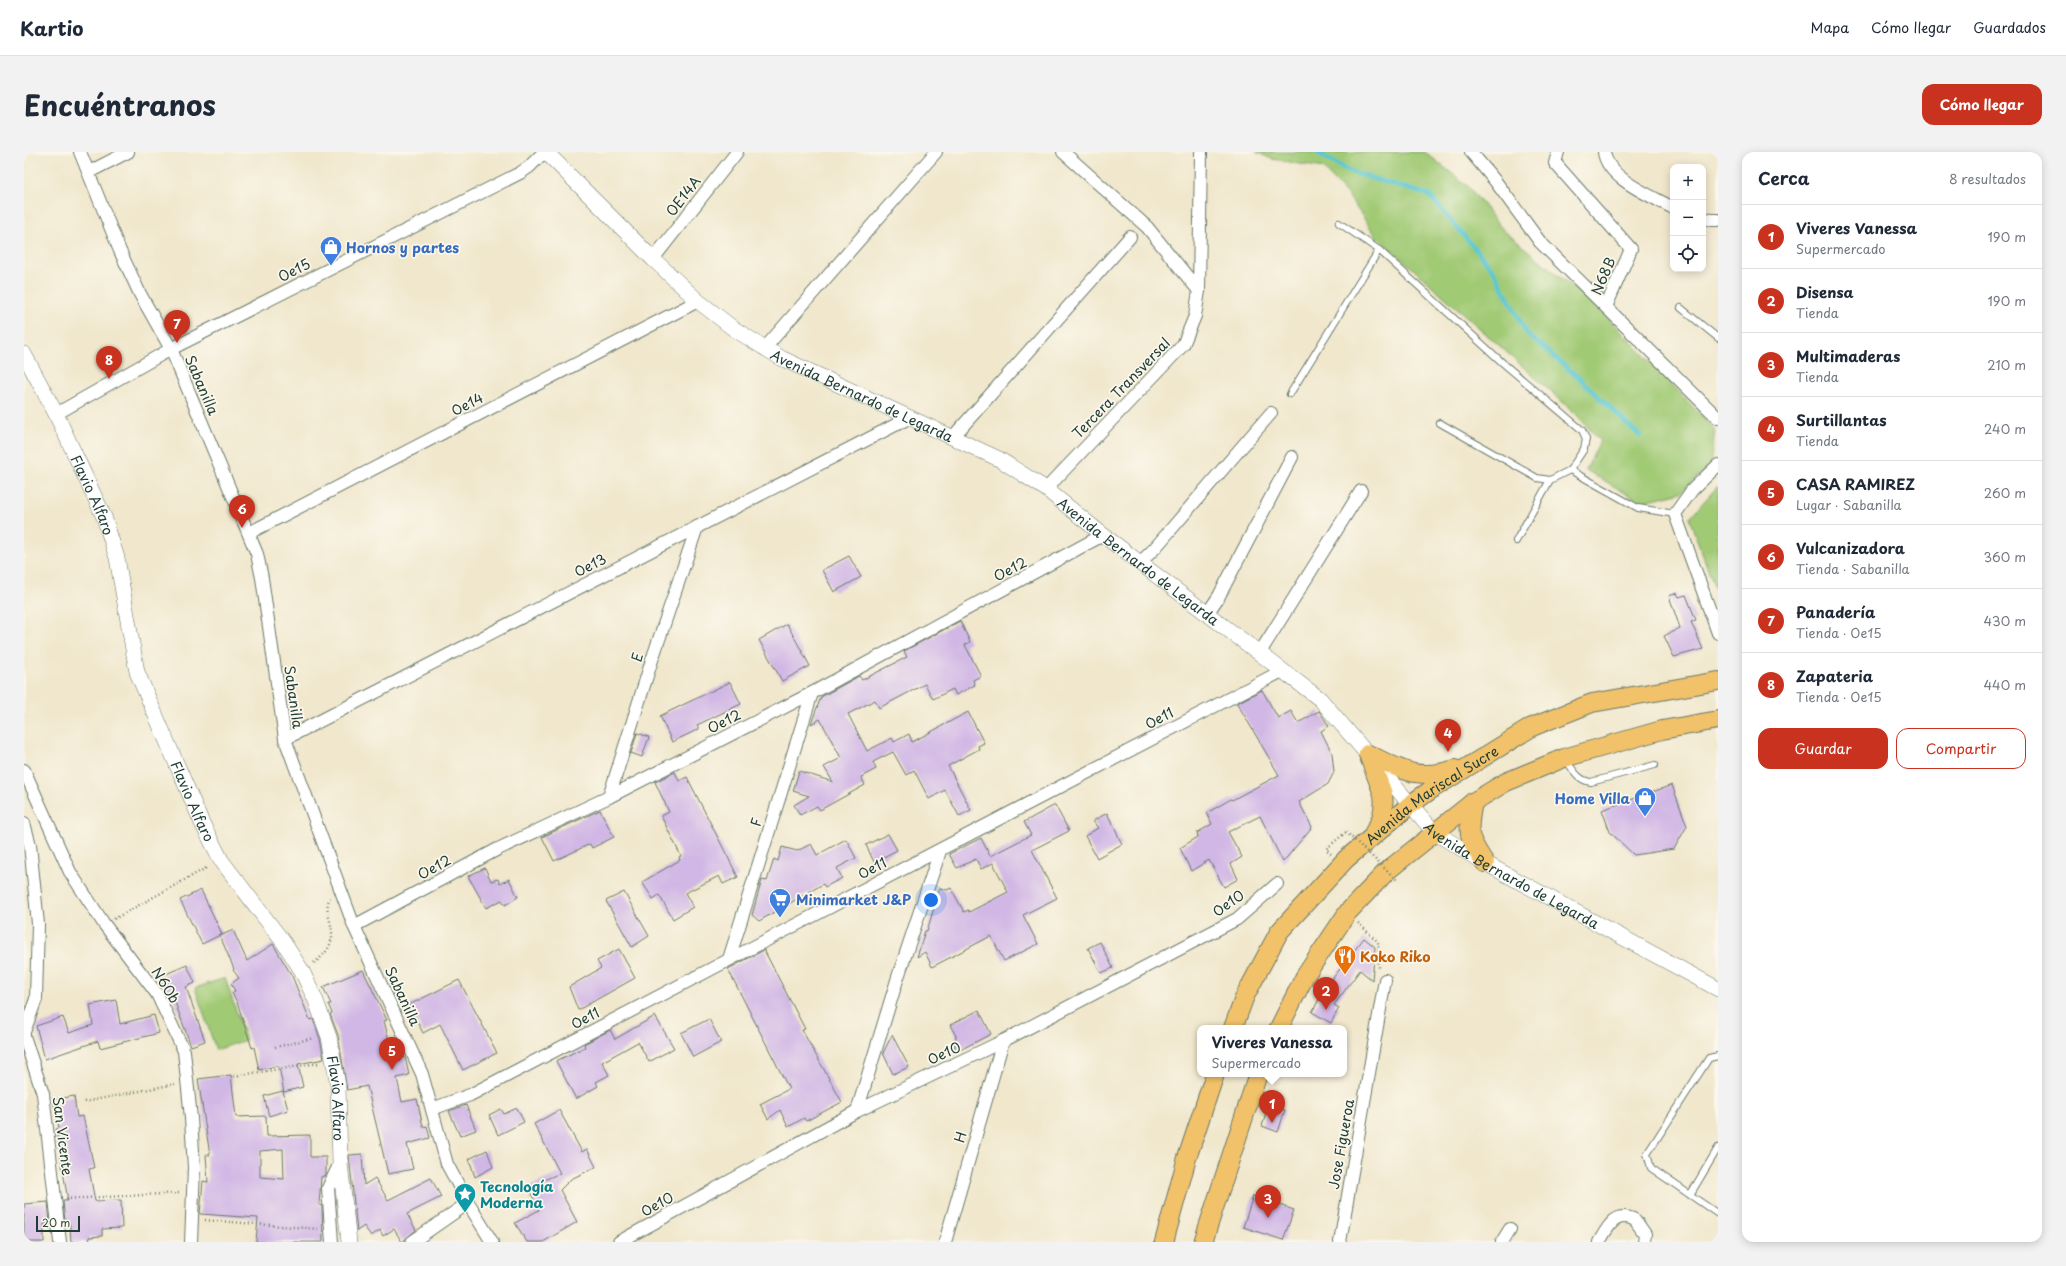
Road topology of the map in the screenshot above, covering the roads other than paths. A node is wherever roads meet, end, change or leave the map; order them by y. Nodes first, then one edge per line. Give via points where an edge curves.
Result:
1 (80, 152) edge
2 (128, 152) edge
3 (545, 152) edge
4 (737, 152) edge
5 (936, 152) edge
6 (1064, 152) edge
7 (1201, 152) edge
8 (1471, 152) edge
9 (1558, 152) edge
10 (1604, 152) edge
11 (89, 172) junction
12 (1670, 206) edge
13 (1706, 219) edge
14 (1718, 220) edge
15 (1339, 223) dead end
16 (1130, 237) dead end
17 (1378, 250) junction
18 (653, 259) junction
19 (1199, 291) junction
20 (698, 301) junction
21 (1606, 307) junction
22 (1681, 308) dead end
23 (1718, 338) edge
24 (170, 349) junction
25 (764, 349) junction
26 (24, 354) edge
27 (1290, 394) dead end
28 (1272, 413) dead end
29 (56, 414) junction
30 (909, 418) junction
31 (1718, 418) edge
32 (1440, 423) dead end
33 (952, 438) junction
34 (1292, 458) dead end
35 (1718, 465) edge
36 (1570, 470) junction
37 (1550, 480) junction
38 (1046, 489) junction
39 (1361, 491) dead end
40 (1675, 514) junction
41 (697, 527) junction
42 (249, 533) junction
43 (1103, 535) junction
44 (1516, 541) dead end
45 (1140, 563) junction
46 (1207, 614) junction
47 (1718, 633) edge
48 (1260, 654) junction
49 (1282, 671) junction
50 (1718, 681) edge
51 (812, 693) junction
52 (1718, 720) edge
53 (285, 739) junction
54 (1368, 754) junction
55 (1564, 758) junction
56 (1476, 761) junction
57 (1654, 764) dead end
58 (24, 770) edge
59 (609, 797) junction
60 (1473, 802) junction
61 (1411, 804) junction
62 (24, 823) edge
63 (1434, 832) junction
64 (1370, 838) junction
65 (940, 851) junction
66 (1485, 863) junction
67 (1277, 884) dead end
68 (354, 926) junction
69 (729, 959) junction
70 (1385, 980) road end
71 (1718, 989) edge
72 (1234, 1025) edge
73 (1280, 1025) edge
74 (24, 1032) edge
75 (24, 1036) edge
76 (1003, 1041) junction
77 (1718, 1056) edge
78 (1214, 1077) edge
79 (1257, 1077) edge
80 (432, 1109) junction
81 (857, 1111) junction
82 (1718, 1148) edge
83 (340, 1163) junction
84 (1690, 1195) junction
85 (468, 1203) junction
86 (1718, 1214) edge
87 (1510, 1229) dead end
88 (60, 1242) edge
89 (191, 1242) edge
90 (332, 1242) edge
91 (349, 1242) edge
92 (412, 1242) edge
93 (492, 1242) edge
94 (620, 1242) edge
95 (945, 1242) edge
96 (1164, 1242) edge
97 (1203, 1242) edge
98 (1340, 1242) edge
99 (1502, 1242) edge
100 (1599, 1242) edge
101 (1644, 1242) edge

1 - 11 street, Sabanilla
2 - 11 street
3 - 18 street, Avenida Bernardo de Legarda
3 - 24 street, Oe15 via 520,173
4 - 18 street, OE14A
5 - 25 street
6 - 19 street via 1147,227
7 - 19 street, Tercera Transversal
8 - 21 street via 1540,242
9 - 21 street, N68B via 1555,163 1631,249
10 - 12 street via 1620,178
11 - 24 street, Sabanilla via 126,265
13 - 14 street
15 - 17 lane
16 - 33 street
17 - 27 lane
17 - 36 lane via 1504,364 1582,430 1586,439 1584,449
18 - 20 street, Avenida Bernardo de Legarda
19 - 38 street, Tercera Transversal via 1195,316 1183,345
20 - 25 street, Avenida Bernardo de Legarda
20 - 42 street, Oe14
21 - 31 street, N68B
22 - 23 lane
24 - 29 street, Oe15
24 - 42 street, Sabanilla
25 - 30 street, Avenida Bernardo de Legarda
26 - 29 street, Flavio Alfaro
28 - 45 street
29 - 83 street, Flavio Alfaro via 104,517 117,558 137,672 202,823 221,860 302,971 329,1035 338,1085
30 - 33 street, Avenida Bernardo de Legarda
30 - 41 street, Oe13
32 - 37 lane via 1538,478
33 - 38 street, Avenida Bernardo de Legarda via 999,459
34 - 46 street
35 - 40 street via 1692,490
36 - 37 lane
36 - 40 lane via 1638,508
37 - 44 lane
38 - 43 street, Avenida Bernardo de Legarda
39 - 48 street
40 - 47 street
41 - 53 street, Oe13
41 - 59 street, E
42 - 53 street, Sabanilla via 262,578
43 - 45 street, Avenida Bernardo de Legarda
43 - 51 street, Oe12
45 - 46 street, Avenida Bernardo de Legarda
46 - 48 street, Avenida Bernardo de Legarda
48 - 49 street, Avenida Bernardo de Legarda
49 - 54 street, Avenida Bernardo de Legarda via 1320,699
49 - 65 street, Oe11
50 - 56 main road, Avenida Mariscal Sucre via 1592,703 1532,727
51 - 59 street, Oe12
51 - 69 street, F
52 - 55 main road via 1662,730
53 - 68 street, Sabanilla
54 - 56 main road via 1417,775 1444,772
54 - 61 street, Avenida Bernardo de Legarda
54 - 64 main road via 1384,801 1380,822
55 - 57 lane via 1578,777 1591,782
55 - 60 main road via 1506,782
56 - 61 main road, Avenida Mariscal Sucre
58 - 89 street, N60b via 70,872 104,924 157,994 184,1051 191,1118 194,1193
59 - 68 street, Oe12 via 498,849
60 - 63 main road
60 - 66 main road via 1469,836
61 - 63 street, Avenida Bernardo de Legarda
61 - 64 main road, Avenida Mariscal Sucre
62 - 74 street via 30,845 38,924 36,999
63 - 66 street, Avenida Bernardo de Legarda
63 - 73 main road via 1387,871 1348,912 1305,976
64 - 72 main road, Avenida Mariscal Sucre via 1340,864 1279,932 1245,996
65 - 69 street, Oe11
65 - 81 street
66 - 71 street, Avenida Bernardo de Legarda
67 - 76 street, Oe10 via 1237,919
68 - 80 street, Sabanilla via 422,1074
69 - 80 street, Oe11 via 470,1095
70 - 98 street, Jose Figueroa
75 - 88 street, San Vicente via 43,1094
76 - 81 street, Oe10
76 - 95 street, H
77 - 84 lane via 1709,1058 1647,1154 1651,1168
78 - 96 main road via 1187,1158
79 - 97 main road
80 - 85 street, Sabanilla via 447,1164
81 - 94 street, Oe10
82 - 84 lane
83 - 90 street via 328,1188
83 - 91 street, Flavio Alfaro
84 - 86 lane
85 - 92 street
85 - 93 street, Sabanilla
87 - 99 street
100 - 101 street via 1614,1219 1620,1217 1635,1220 1645,1234

